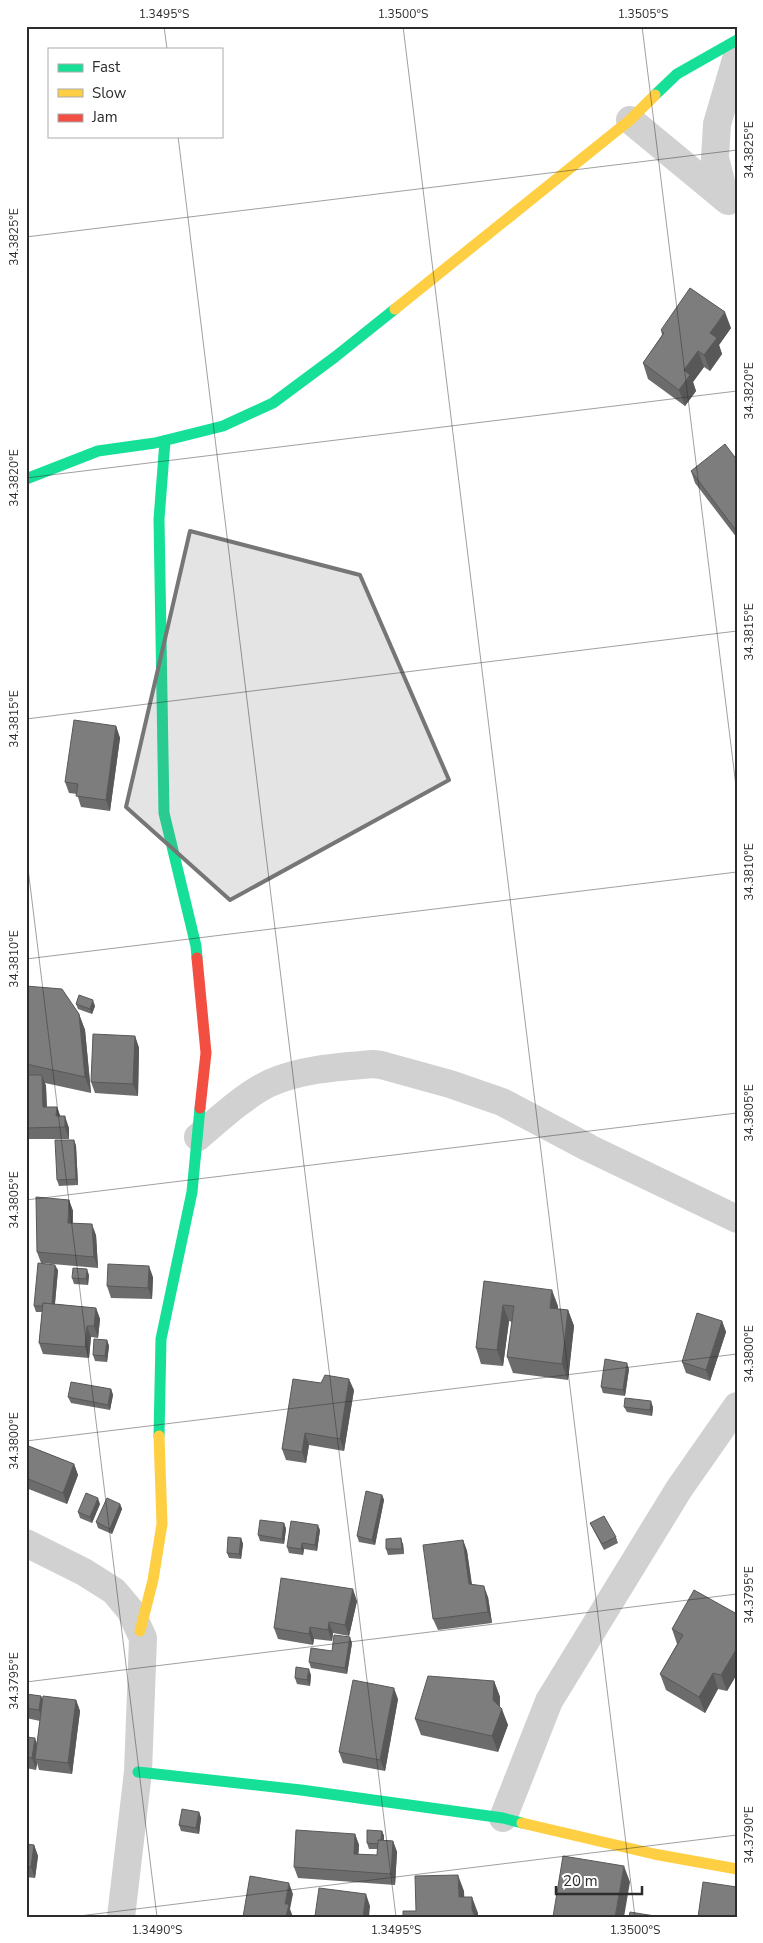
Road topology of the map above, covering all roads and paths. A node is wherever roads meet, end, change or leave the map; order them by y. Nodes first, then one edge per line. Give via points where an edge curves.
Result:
1 (737, 40) edge
2 (737, 56) edge
3 (630, 120) junction
4 (731, 205) edge
5 (165, 441) junction
6 (26, 479) edge
7 (198, 1137) junction
8 (737, 1220) edge
9 (737, 1406) edge
10 (26, 1543) edge
11 (140, 1631) junction
12 (138, 1772) junction
13 (503, 1818) junction
14 (737, 1869) edge
15 (121, 1917) edge

1 - 3 street via 677,74
2 - 4 street via 717,124 715,158
3 - 4 street
3 - 5 street via 335,357 272,403 223,426
5 - 6 street via 98,451
5 - 7 street via 159,519 164,813 196,946 206,1053
7 - 8 street via 232,1108 270,1084 311,1070 381,1065 502,1102
7 - 11 street via 192,1192 161,1339 159,1439 162,1524 154,1580
9 - 13 street via 679,1489 549,1701
10 - 11 street via 114,1591 130,1610
11 - 12 street via 143,1638
12 - 13 street via 301,1790
12 - 15 street
13 - 14 street via 654,1854

